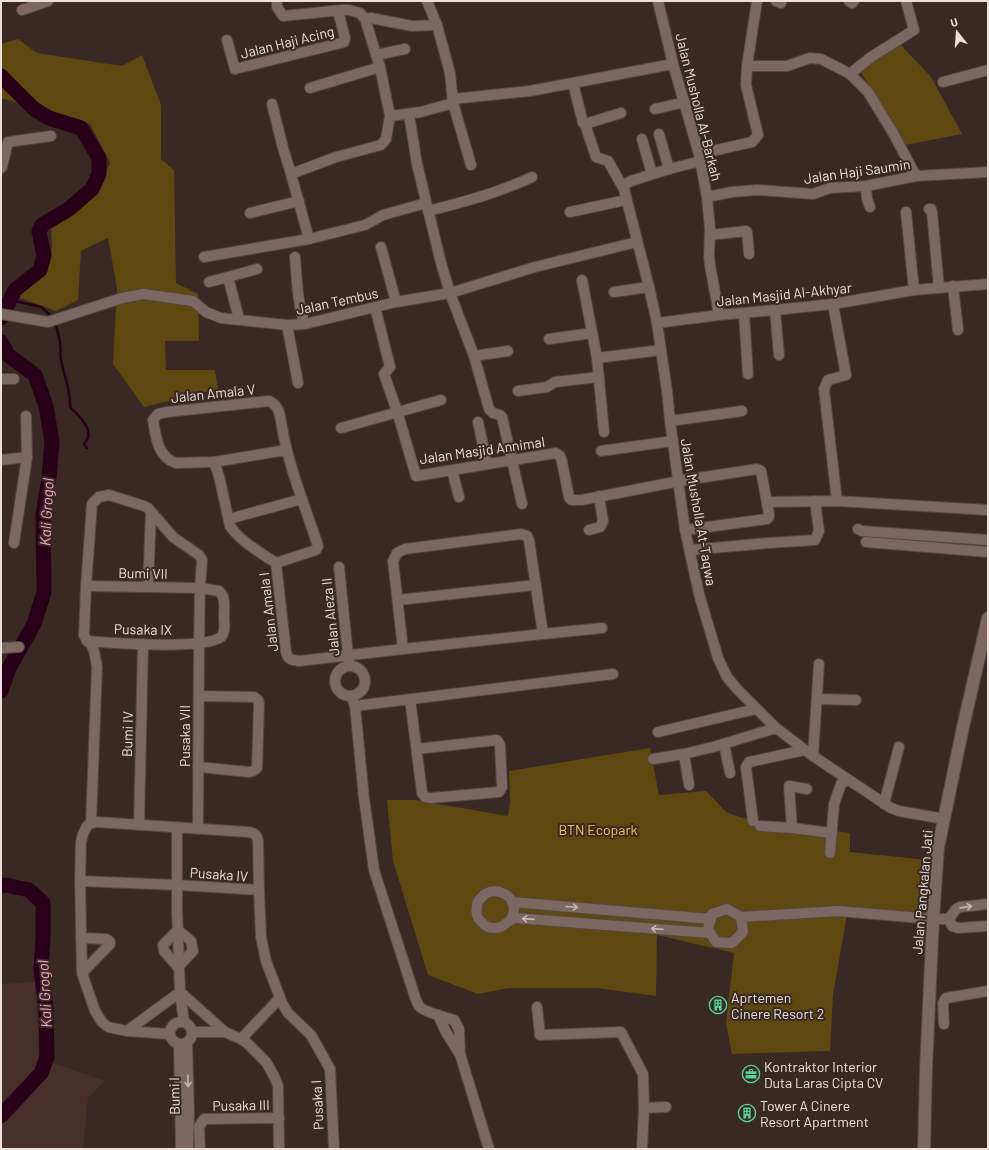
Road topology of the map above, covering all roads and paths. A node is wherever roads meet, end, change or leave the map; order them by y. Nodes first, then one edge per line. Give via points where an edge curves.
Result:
1 (48, 1) edge
2 (277, 1) edge
3 (427, 1) edge
4 (658, 1) edge
5 (757, 1) edge
6 (849, 1) edge
7 (854, 1) edge
8 (906, 1) edge
9 (340, 7) edge
10 (22, 10) dead end
11 (365, 19) junction
12 (438, 25) junction
13 (227, 40) dead end
14 (405, 49) dead end
15 (376, 55) junction
16 (673, 64) junction
17 (748, 66) junction
18 (380, 67) junction
19 (988, 70) edge
20 (850, 74) junction
21 (943, 82) dead end
22 (573, 83) junction
23 (310, 88) dead end
24 (453, 101) junction
25 (685, 102) junction
26 (272, 104) dead end
27 (655, 108) dead end
28 (621, 113) dead end
29 (409, 114) junction
30 (390, 116) junction
31 (585, 124) junction
32 (659, 134) dead end
33 (51, 136) dead end
34 (642, 139) dead end
35 (700, 158) junction
36 (471, 165) dead end
37 (1, 168) edge
38 (669, 169) junction
39 (988, 172) edge
40 (291, 174) junction
41 (652, 174) junction
42 (916, 176) junction
43 (532, 177) dead end
44 (866, 186) junction
45 (624, 189) junction
46 (707, 197) junction
47 (626, 200) junction
48 (299, 201) junction
49 (427, 207) junction
50 (870, 207) dead end
51 (929, 209) dead end
52 (570, 212) dead end
53 (906, 212) dead end
54 (250, 213) dead end
55 (710, 235) junction
56 (309, 239) junction
57 (637, 242) junction
58 (381, 247) dead end
59 (749, 254) dead end
60 (204, 257) dead end
61 (295, 257) dead end
62 (257, 269) dead end
63 (228, 277) junction
64 (582, 280) dead end
65 (209, 282) dead end
66 (988, 284) edge
67 (954, 286) junction
68 (649, 287) junction
69 (939, 288) junction
70 (914, 290) junction
71 (614, 292) dead end
72 (450, 293) junction
73 (396, 302) junction
74 (833, 304) junction
75 (375, 307) junction
76 (775, 310) junction
77 (744, 313) junction
78 (1, 314) edge
79 (718, 315) junction
80 (239, 319) junction
81 (657, 322) junction
82 (305, 324) junction
83 (287, 325) junction
84 (958, 330) dead end
85 (592, 333) junction
86 (549, 339) dead end
87 (661, 350) junction
88 (508, 351) dead end
89 (779, 355) dead end
90 (474, 356) junction
91 (597, 358) junction
92 (748, 374) dead end
93 (599, 377) junction
94 (1, 379) edge
95 (14, 380) dead end
96 (298, 383) dead end
97 (518, 391) dead end
98 (441, 400) dead end
99 (397, 411) junction
100 (742, 411) dead end
101 (26, 416) dead end
102 (670, 421) junction
103 (478, 422) dead end
104 (341, 428) dead end
105 (604, 432) dead end
106 (673, 441) junction
107 (286, 450) junction
108 (601, 451) dead end
109 (27, 457) junction
110 (233, 459) junction
111 (1, 460) edge
112 (512, 461) junction
113 (214, 462) junction
114 (487, 464) junction
115 (452, 470) junction
116 (219, 476) junction
117 (678, 482) junction
118 (599, 496) junction
119 (459, 497) dead end
120 (302, 500) junction
121 (815, 501) junction
122 (837, 501) junction
123 (767, 502) junction
124 (522, 504) dead end
125 (988, 510) edge
126 (151, 512) junction
127 (229, 519) junction
128 (858, 529) dead end
129 (589, 530) dead end
130 (685, 530) junction
131 (988, 540) edge
132 (866, 542) dead end
133 (14, 543) dead end
134 (690, 550) junction
135 (988, 552) edge
136 (276, 563) junction
137 (339, 567) dead end
138 (536, 585) junction
139 (86, 586) junction
140 (148, 587) junction
141 (200, 588) junction
142 (398, 600) junction
143 (988, 618) edge
144 (602, 628) dead end
145 (543, 634) junction
146 (87, 642) junction
147 (143, 644) junction
148 (199, 644) junction
149 (19, 647) dead end
150 (1, 648) edge
151 (403, 649) junction
152 (349, 661) junction
153 (819, 664) dead end
154 (613, 674) dead end
155 (199, 696) junction
156 (410, 699) junction
157 (817, 699) junction
158 (856, 700) dead end
159 (353, 702) junction
160 (756, 709) junction
161 (776, 728) junction
162 (658, 732) dead end
163 (724, 744) junction
164 (899, 747) dead end
165 (417, 749) junction
166 (809, 753) junction
167 (684, 754) junction
168 (653, 759) dead end
169 (198, 767) junction
170 (730, 772) dead end
171 (847, 780) junction
172 (689, 785) dead end
173 (807, 789) dead end
174 (884, 804) junction
175 (944, 819) junction
176 (91, 823) junction
177 (139, 825) junction
178 (177, 828) junction
179 (198, 828) junction
180 (792, 828) junction
181 (832, 833) junction
182 (830, 853) dead end
183 (80, 881) junction
184 (177, 885) junction
185 (258, 890) junction
186 (512, 902) junction
187 (988, 904) edge
188 (676, 916) junction
189 (741, 917) junction
190 (511, 919) junction
191 (711, 919) junction
192 (933, 919) junction
193 (949, 919) junction
194 (988, 926) edge
195 (178, 930) junction
196 (675, 930) junction
197 (710, 933) junction
198 (81, 938) junction
199 (178, 967) junction
200 (82, 974) junction
201 (988, 991) edge
202 (180, 992) junction
203 (281, 1001) junction
204 (537, 1007) dead end
205 (184, 1022) junction
206 (944, 1024) dead end
207 (127, 1031) junction
208 (192, 1032) junction
209 (225, 1032) junction
210 (169, 1034) junction
211 (244, 1041) junction
212 (183, 1043) junction
213 (666, 1107) dead end
214 (644, 1108) junction
215 (279, 1118) junction
216 (181, 1149) edge
217 (188, 1149) edge
218 (200, 1149) edge
219 (279, 1149) edge
220 (334, 1149) edge
221 (489, 1149) edge
222 (642, 1149) edge
223 (924, 1149) edge

1 - 10 street
2 - 9 street via 277,7 283,16
3 - 12 street
4 - 16 street, Jalan Musholla Al-Barkah
5 - 17 street
6 - 7 street
8 - 20 street via 914,30 871,57
9 - 11 street via 360,13
9 - 13 street, Jalan Haji Acing via 345,38 341,43 235,69
11 - 12 street via 412,26
11 - 15 street
12 - 24 street via 450,73
14 - 15 street
15 - 18 street
16 - 22 street
16 - 25 street, Jalan Musholla Al-Barkah
17 - 20 street via 787,66 810,58 820,59
17 - 35 street via 746,85 758,135 752,142
18 - 23 street
18 - 30 street
19 - 21 street
20 - 42 street via 868,92
22 - 24 street via 530,92
22 - 31 street
24 - 29 street
24 - 36 street
25 - 27 street
25 - 35 street, Jalan Musholla Al-Barkah
26 - 40 street
28 - 31 street
29 - 30 street
29 - 49 street
30 - 40 street via 386,139 381,144
31 - 45 street, Jalan Musholla At-Taqwa via 596,157 608,161
32 - 38 street
33 - 37 street via 8,142
34 - 41 street
35 - 38 street
35 - 46 street, Jalan Musholla Al-Barkah
38 - 41 street
39 - 42 street, Jalan Haji Saumin
40 - 48 street
41 - 45 street via 627,182
42 - 44 street, Jalan Haji Saumin
43 - 49 street via 476,199
44 - 46 street, Jalan Haji Saumin via 830,188 813,194 756,190
44 - 50 street
45 - 47 street, Jalan Musholla At-Taqwa
46 - 55 street, Jalan Musholla Al-Barkah
47 - 52 street
47 - 57 street, Jalan Musholla At-Taqwa
48 - 54 street
48 - 56 street
49 - 56 street via 383,215 365,225
49 - 72 street
51 - 69 street via 932,212
53 - 70 street
55 - 59 street via 746,231
55 - 79 street, Jalan Musholla Al-Barkah via 709,256
56 - 60 street
57 - 68 street, Jalan Musholla At-Taqwa
57 - 72 street, Jalan Tembus via 535,267
58 - 73 street
61 - 82 street via 301,313
62 - 63 street
63 - 65 street
63 - 80 street
64 - 85 street
66 - 67 street, Jalan Masjid Al-Akhyar
67 - 69 street, Jalan Masjid Al-Akhyar
67 - 84 street
68 - 71 street
68 - 81 street, Jalan Musholla At-Taqwa
69 - 70 street, Jalan Masjid Al-Akhyar
70 - 74 street, Jalan Masjid Al-Akhyar
72 - 73 street, Jalan Tembus
72 - 90 street
73 - 75 street, Jalan Tembus
74 - 76 street, Jalan Masjid Al-Akhyar
74 - 122 street via 846,375 828,380 824,390
75 - 82 street, Jalan Tembus
75 - 99 street via 390,368 384,374
76 - 77 street, Jalan Masjid Al-Akhyar
76 - 89 street
77 - 79 street, Jalan Masjid Al-Akhyar
77 - 92 street
78 - 80 street, Jalan Tembus via 51,322 122,298 143,294 193,301 206,312 221,318
79 - 81 street, Jalan Masjid Al-Akhyar
80 - 83 street, Jalan Tembus
81 - 87 street, Jalan Musholla At-Taqwa
82 - 83 street, Jalan Tembus
83 - 96 street
85 - 86 street
85 - 91 street
87 - 91 street
87 - 102 street, Jalan Musholla At-Taqwa
88 - 90 street
90 - 112 street via 489,409 493,414 502,417
91 - 93 street
93 - 97 street via 555,382 547,387
93 - 105 street
94 - 95 street
98 - 99 street
99 - 104 street
99 - 115 street, Jalan Masjid Annimal via 416,476
100 - 102 street
101 - 109 street
102 - 106 street, Jalan Musholla At-Taqwa
103 - 114 street
106 - 108 street
106 - 117 street, Jalan Musholla At-Taqwa
107 - 110 street
107 - 113 street, Jalan Amala V via 279,409 269,401 167,412 158,414 153,420 157,444 170,461
107 - 120 street
109 - 111 street
109 - 133 street
110 - 113 street
110 - 116 street
112 - 114 street, Jalan Masjid Annimal
112 - 118 street, Jalan Masjid Annimal via 556,453 562,462 571,500
112 - 124 street
113 - 116 street, Jalan Amala I
114 - 115 street, Jalan Masjid Annimal
115 - 119 street
116 - 127 street, Jalan Amala I
117 - 118 street, Jalan Masjid Annimal
117 - 123 street, Jalan Masjid Annimal via 759,470
117 - 130 street, Jalan Musholla At-Taqwa
118 - 129 street via 603,521 600,527
120 - 127 street
120 - 136 street via 318,546 316,550
121 - 122 street
121 - 123 street
121 - 134 street via 819,531 815,540
122 - 125 street
123 - 130 street via 767,519
126 - 139 street via 144,506 109,495 99,497 92,504
126 - 140 street
126 - 141 street, Pusaka VII via 173,537 201,557
127 - 136 street, Jalan Amala I via 234,532
128 - 131 street
130 - 134 street, Jalan Musholla At-Taqwa
132 - 135 street
134 - 160 street, Jalan Musholla At-Taqwa via 699,594 718,658 727,677
136 - 152 street, Jalan Amala I via 287,656 290,660 298,661
137 - 152 street, Jalan Aleza II
138 - 142 street
138 - 142 street via 529,540 521,534 405,549 397,553 393,561
138 - 145 street
139 - 140 street, Bumi VII
139 - 146 street via 84,635
140 - 141 street, Bumi VII
141 - 148 street, Pusaka VII
141 - 148 street, Bumi VII via 222,593 224,631 221,637
142 - 151 street
143 - 175 main road, Jalan Pangkalan Jati
144 - 145 street
145 - 151 street
146 - 147 street, Pusaka IX
146 - 176 street via 92,646 97,667
147 - 148 street, Pusaka IX
147 - 177 street, Bumi IV
148 - 155 street, Pusaka VII
149 - 150 street
151 - 152 street
152 - 159 street via 362,671 366,684
152 - 159 street via 338,672 335,686
153 - 157 street
154 - 156 street
155 - 169 street, Pusaka VII
155 - 169 street via 254,696 259,704 257,768 249,772
156 - 159 street
156 - 165 street
157 - 158 street
157 - 166 street
159 - 221 street via 374,870 419,1007 454,1020 459,1028 460,1054
160 - 161 street, Jalan Musholla At-Taqwa
160 - 162 street
161 - 163 street
161 - 166 street, Jalan Musholla At-Taqwa
163 - 167 street
163 - 170 street
164 - 174 street
165 - 165 street via 497,740 500,745 502,787 499,792 425,797 422,793
166 - 171 street, Jalan Musholla At-Taqwa
166 - 180 street via 749,762 746,767 756,823
167 - 168 street
167 - 172 street
169 - 179 street, Pusaka VII
171 - 174 street, Jalan Musholla At-Taqwa
171 - 181 street via 841,784 834,804
173 - 180 street via 789,786
174 - 175 street, Jalan Musholla At-Taqwa via 899,811
175 - 192 main road, Jalan Pangkalan Jati via 938,848
176 - 177 street
176 - 183 street via 83,834
177 - 178 street
178 - 179 street
178 - 184 street
179 - 185 street, Pusaka I via 248,832 257,836
180 - 181 street
181 - 182 street
183 - 184 street, Pusaka IV
183 - 198 street
184 - 185 street, Pusaka IV
184 - 195 street
185 - 203 street, Pusaka I via 261,936 266,962
186 -> 188 street
186 - 190 street via 514,910
186 - 190 street via 505,893 494,890 484,894 477,903 476,914 482,924 492,928 503,927
193 -> 187 street via 960,907
188 - 191 street
188 - 196 street
189 - 191 street via 727,909 712,914
189 - 192 street via 838,911
189 - 197 street via 743,932 732,944 716,942
196 -> 190 street
191 - 197 street via 708,929
192 - 193 street
192 - 223 main road, Jalan Pangkalan Jati
193 - 194 street via 952,926 958,928
195 - 199 street
195 - 199 street via 163,944 164,952
195 - 199 street via 191,941 193,951
196 - 197 street
198 - 200 street
198 - 200 street via 106,939 110,942
199 - 202 street
200 - 207 street via 95,1011 102,1022 108,1027
201 - 206 street via 946,998 943,1003
202 - 205 street
202 - 207 street
202 - 209 street
203 - 211 street
203 - 220 street, Pusaka I via 288,1013 311,1035 330,1069
204 - 214 street via 540,1034 621,1032 643,1074
205 - 208 street via 191,1027
205 - 210 street via 172,1025
207 - 210 street
208 - 209 street
208 - 212 street
209 - 211 street
210 - 212 street via 172,1040
211 - 215 street via 266,1062 274,1076 278,1086
212 - 216 street, Bumi I
212 -> 217 street, Bumi I via 189,1113
213 - 214 street
214 - 222 street
215 - 218 street, Pusaka III via 204,1119 198,1128
215 - 219 street

